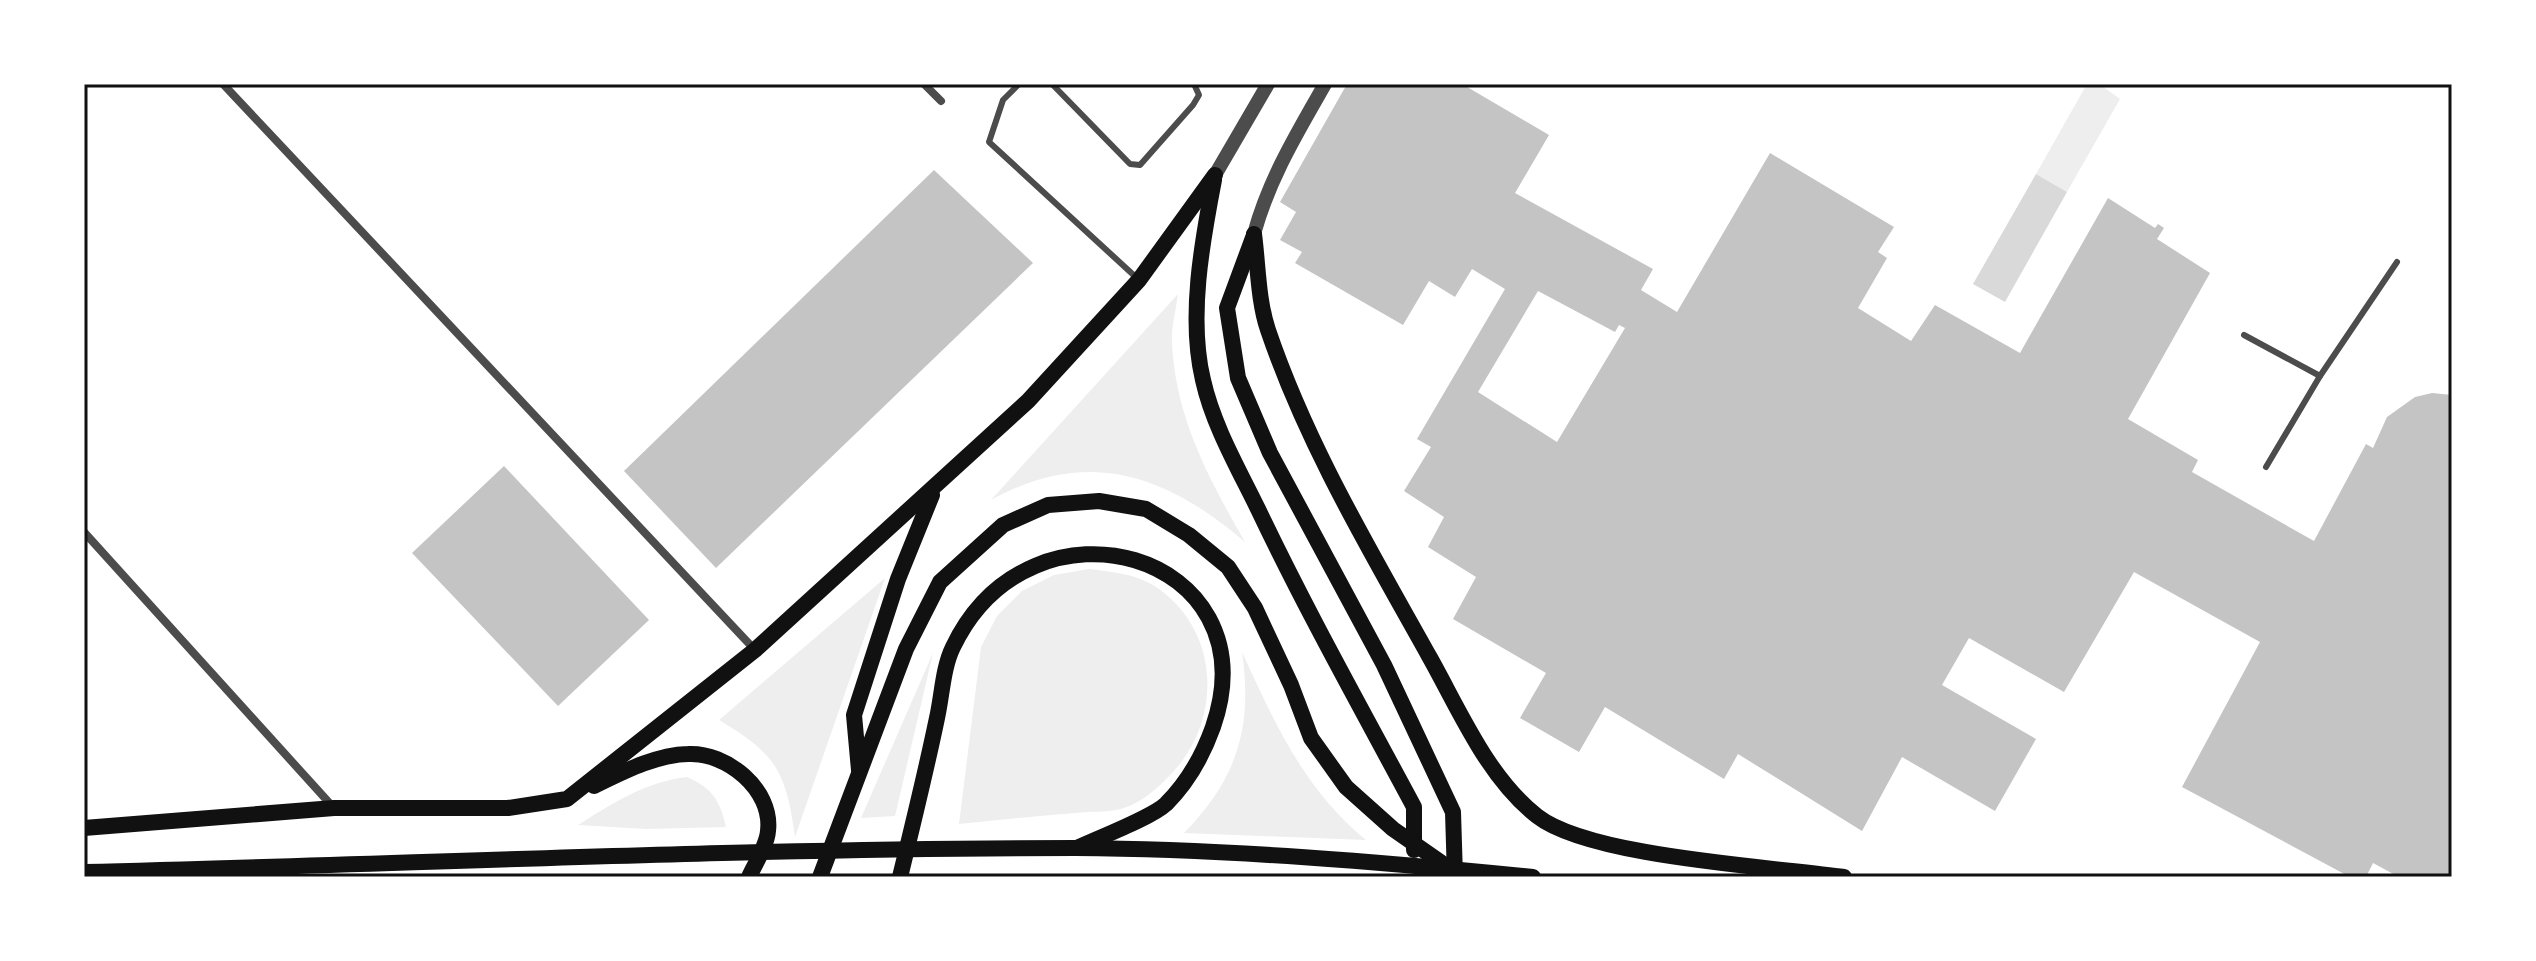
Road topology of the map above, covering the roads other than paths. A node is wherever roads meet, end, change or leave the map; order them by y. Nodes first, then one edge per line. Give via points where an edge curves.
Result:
1 (223, 84) edge
2 (924, 84) edge
3 (1019, 84) edge
4 (1052, 84) edge
5 (1194, 84) edge
6 (1268, 84) edge
7 (1325, 84) edge
8 (941, 101) dead end
9 (1215, 175) junction
10 (1254, 234) junction
11 (2397, 262) dead end
12 (1139, 280) junction
13 (2244, 335) dead end
14 (2320, 376) junction
15 (2266, 467) dead end
16 (934, 490) junction
17 (84, 532) edge
18 (755, 650) junction
19 (859, 774) junction
20 (567, 799) junction
21 (334, 808) junction
22 (84, 828) edge
23 (1076, 848) junction
24 (84, 872) edge
25 (1452, 873) edge
26 (749, 877) edge
27 (820, 877) edge
28 (900, 877) edge
29 (1415, 877) edge
30 (1533, 877) edge
31 (1844, 877) edge

1 - 18 street
2 - 8 street
3 - 12 lane via 1003,100 989,142
4 - 5 lane via 1130,164 1140,165 1193,105 1199,95
6 - 9 street
7 - 10 street via 1280,162
9 - 12 main road
9 - 29 main road via 1197,305 1202,379 1280,556 1414,807
10 - 25 main road via 1227,308 1238,378 1270,453 1384,665 1453,812
10 - 31 main road via 1267,327 1331,481 1475,738 1507,784 1537,816 1569,833 1619,847
11 - 14 lane
12 - 16 main road via 1028,401
13 - 14 lane
14 - 15 lane
16 - 18 main road
16 - 19 main road via 898,579 854,715
17 - 21 street
18 - 20 main road
19 - 25 main road via 906,649 940,582 1003,525 1048,505 1099,501 1146,509 1228,567 1261,621 1311,738 1346,787
19 - 27 main road
20 - 21 main road via 508,808
20 - 26 main road via 641,764 688,753 723,759 750,781 765,806 769,831
21 - 22 main road
23 - 24 main road via 648,854
23 - 25 main road via 1353,860
23 - 28 main road via 1165,805 1203,755 1222,700 1222,647 1200,606 1167,573 1123,554 1079,552 1029,566 982,604 952,648
25 - 30 main road

